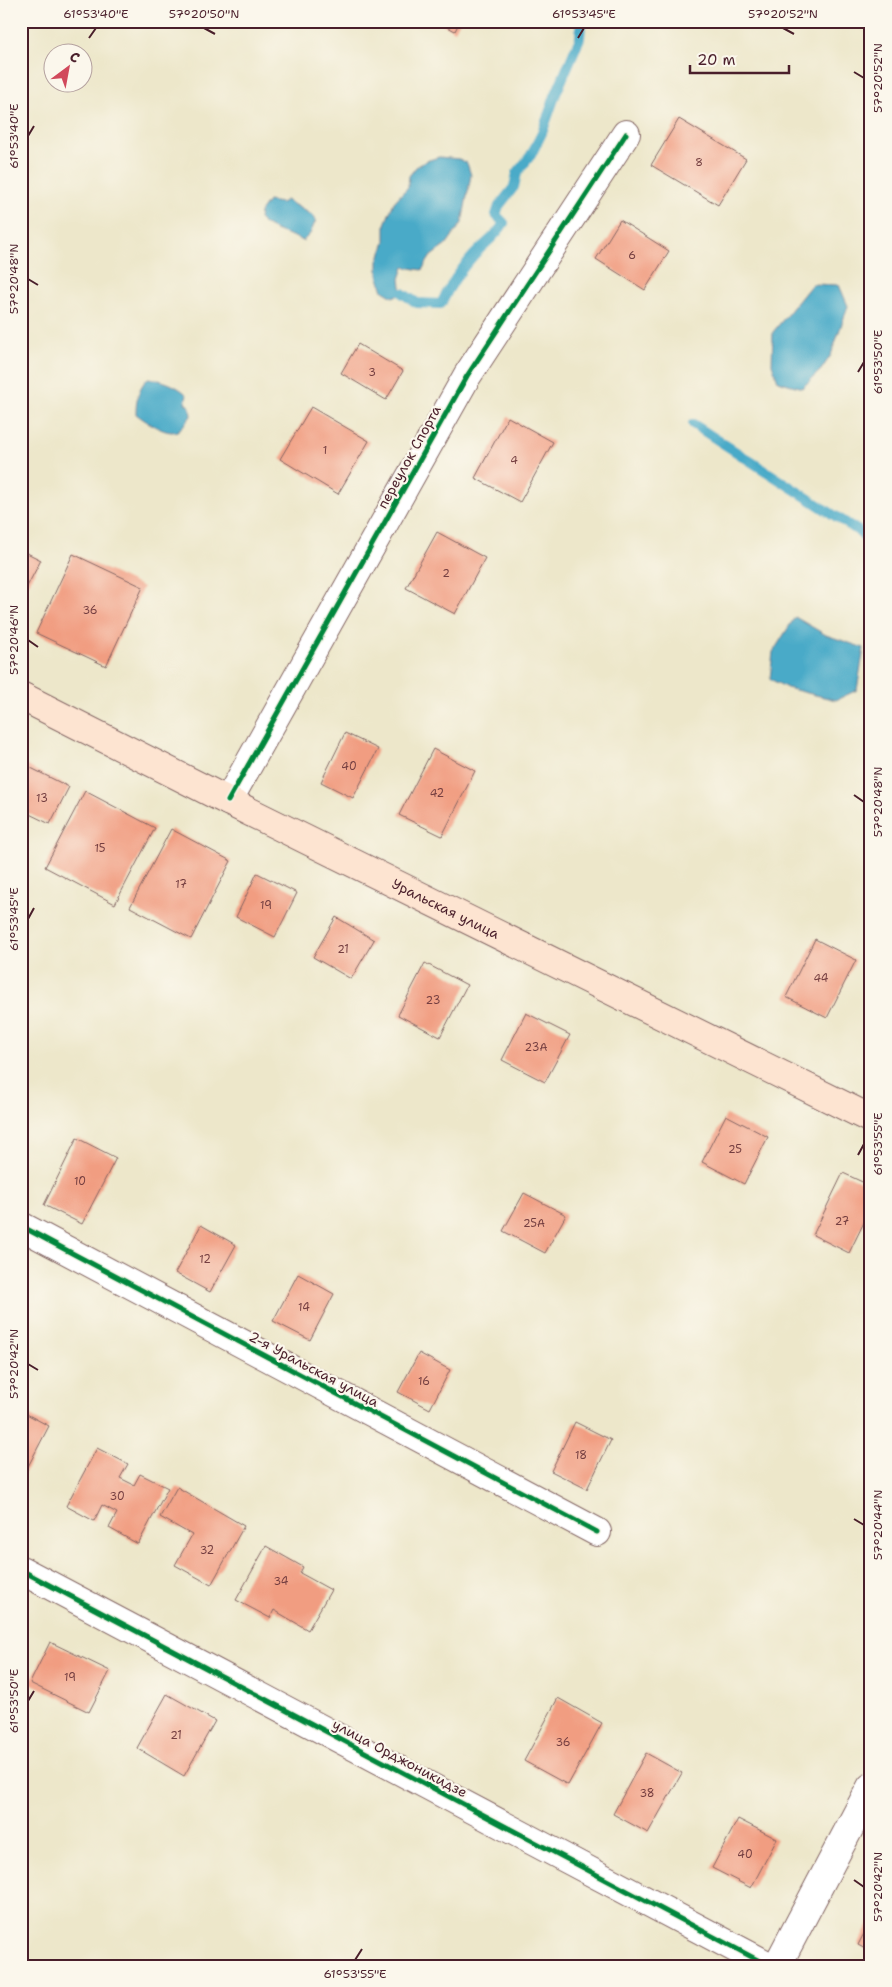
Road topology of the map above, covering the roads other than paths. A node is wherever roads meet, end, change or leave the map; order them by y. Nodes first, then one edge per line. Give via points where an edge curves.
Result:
1 (626, 134) dead end
2 (21, 696) edge
3 (228, 801) junction
4 (871, 1119) edge
5 (21, 1226) edge
6 (597, 1532) dead end
7 (21, 1570) edge
8 (871, 1787) edge
9 (769, 1966) edge
10 (777, 1966) edge

1 - 3 street, переулок Спорта via 467,376
2 - 3 main road, Уральская улица
3 - 4 main road, Уральская улица
5 - 6 street, 2-я Уральская улица
7 - 9 street, улица Орджоникидзе
8 - 10 street

